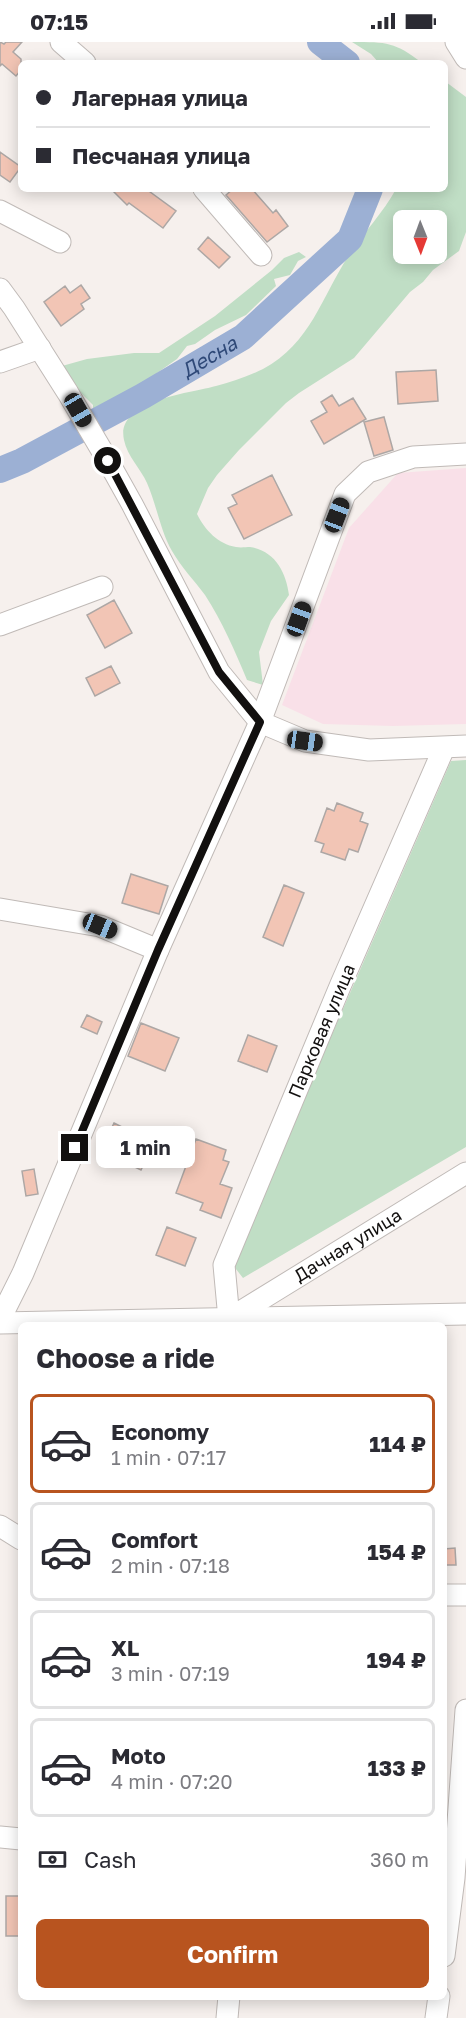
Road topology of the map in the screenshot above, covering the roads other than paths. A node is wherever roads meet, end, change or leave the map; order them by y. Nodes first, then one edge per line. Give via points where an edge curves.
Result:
1 (62, 42) edge
2 (456, 42) edge
3 (466, 58) edge
4 (82, 60) edge
5 (207, 192) edge
6 (0, 211) edge
7 (60, 242) dead end
8 (261, 255) dead end
9 (0, 289) edge
10 (40, 348) junction
11 (0, 362) edge
12 (466, 454) edge
13 (102, 587) dead end
14 (0, 625) edge
15 (260, 722) junction
16 (466, 746) edge
17 (444, 748) junction
18 (0, 909) edge
19 (158, 950) junction
20 (466, 1173) edge
21 (466, 1314) edge
22 (229, 1318) junction
23 (0, 1321) edge
24 (0, 1526) edge
25 (18, 1537) edge
26 (466, 1594) edge
27 (447, 1595) edge
28 (466, 1710) edge
29 (0, 1837) edge
30 (18, 1839) edge
31 (455, 1877) edge
32 (447, 1934) edge
33 (229, 2000) edge
34 (438, 2000) edge
35 (227, 2018) edge
36 (436, 2018) edge

1 - 4 street
2 - 3 street
5 - 8 street
6 - 7 street
9 - 10 street
10 - 11 street
10 - 15 street via 108,461 219,672
12 - 15 street via 413,457 368,472 345,494
13 - 14 street
15 - 17 street via 305,741 369,750
15 - 19 street
16 - 17 street
17 - 22 street, Парковая улица via 224,1265
18 - 19 street via 100,926
19 - 23 street
20 - 22 street, Дачная улица
21 - 22 street
22 - 23 street
24 - 25 street
26 - 27 street
28 - 31 street
29 - 30 street
31 - 32 street
33 - 35 street
34 - 36 street

